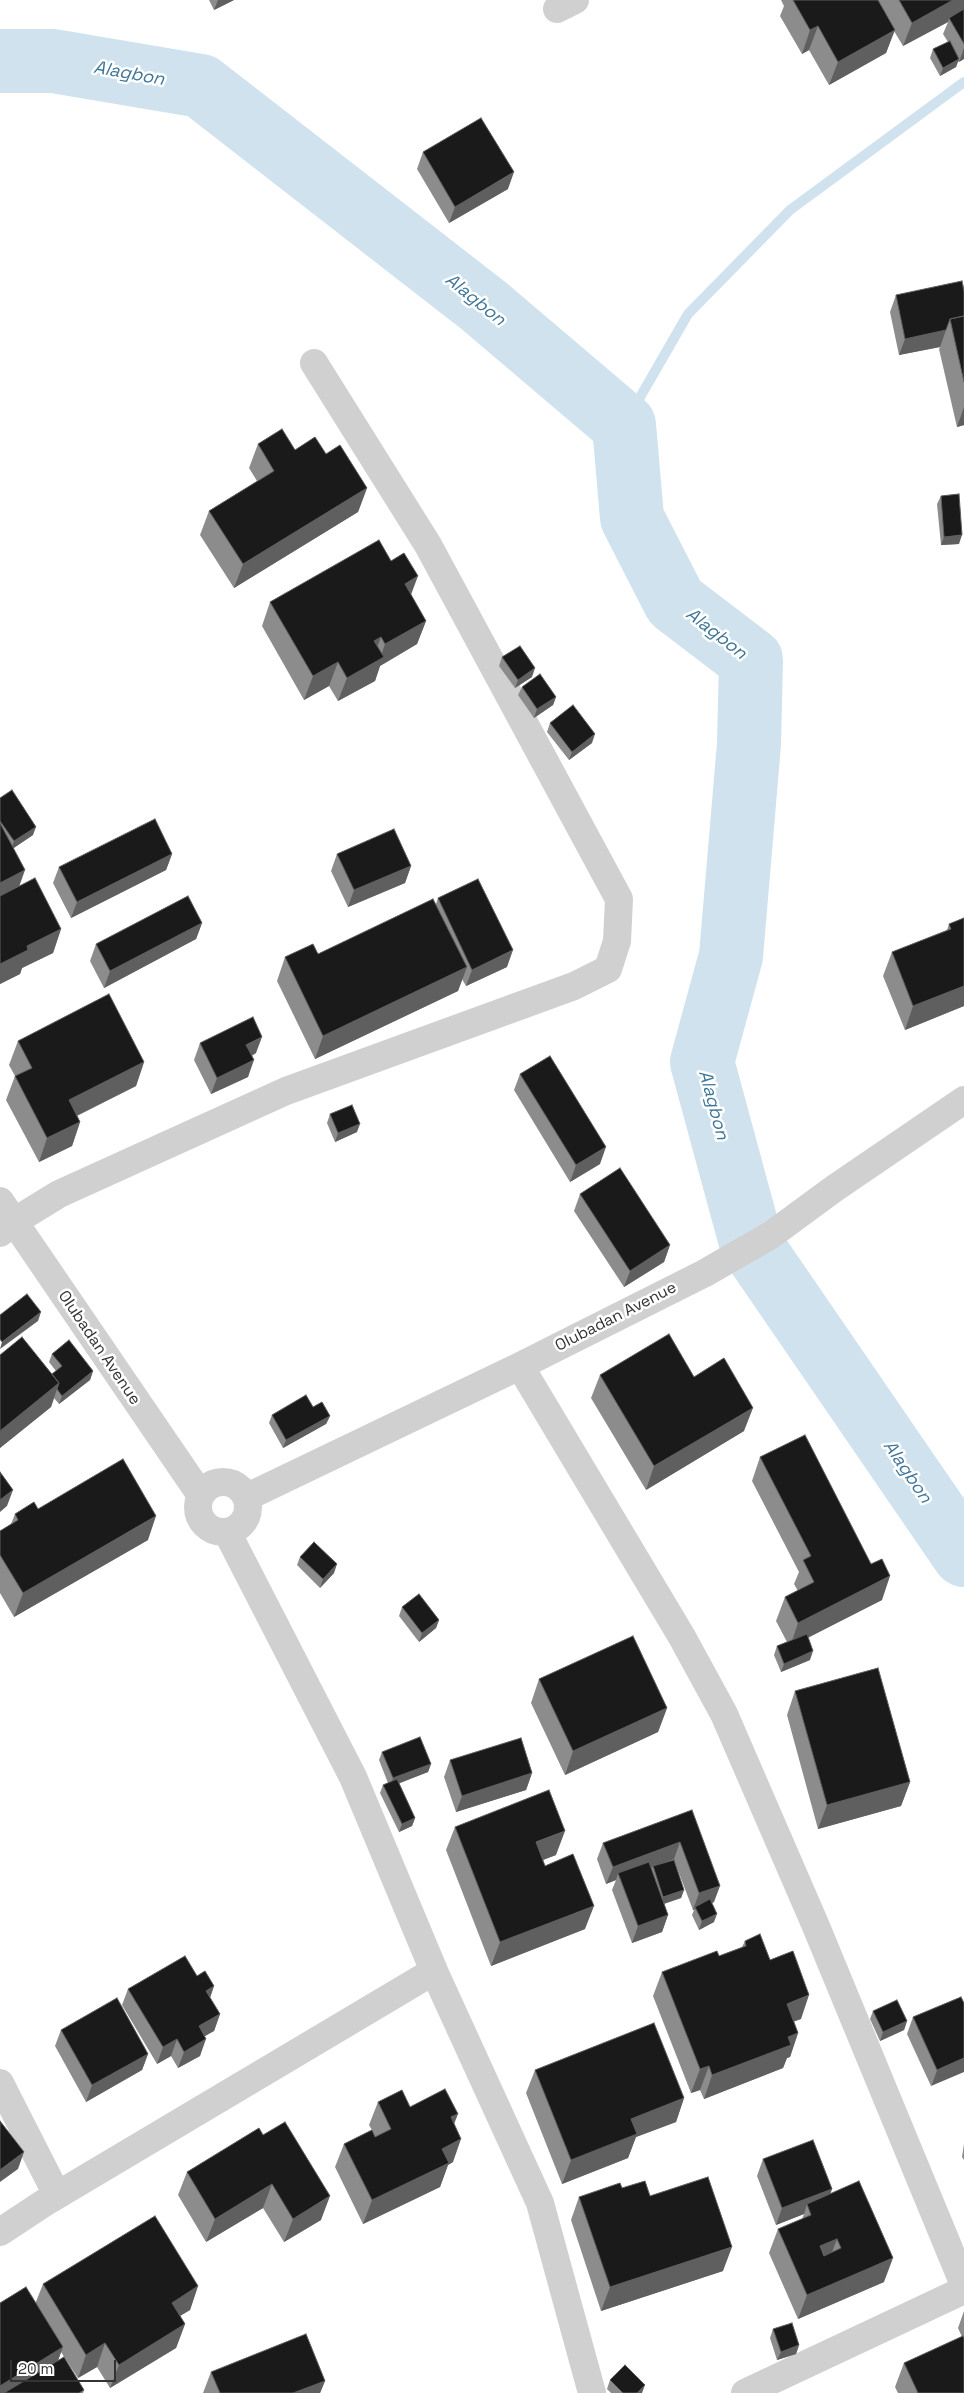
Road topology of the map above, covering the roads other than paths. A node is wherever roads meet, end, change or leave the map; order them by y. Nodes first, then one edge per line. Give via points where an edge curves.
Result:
1 (314, 363) dead end
2 (964, 1100) edge
3 (5, 1218) edge
4 (520, 1366) junction
5 (200, 1494) junction
6 (247, 1497) junction
7 (227, 1532) junction
8 (434, 1971) junction
9 (0, 2083) edge
10 (57, 2195) junction
11 (0, 2232) edge
12 (964, 2285) edge
13 (964, 2290) edge
14 (592, 2393) edge
15 (744, 2393) edge

1 - 3 street via 428,545 618,899 617,941 608,969 574,986 286,1091
2 - 4 street, Olubadan Avenue via 771,1235 705,1273
3 - 5 street, Olubadan Avenue
4 - 6 street, Olubadan Avenue
4 - 12 street via 682,1637 724,1714 815,1924
5 - 6 street via 208,1485 219,1481 230,1482
5 - 7 street via 197,1505 205,1526 216,1532
6 - 7 street via 246,1519 238,1528
7 - 8 street via 353,1777
8 - 10 street
8 - 14 street via 540,2203
9 - 10 street
10 - 11 street
13 - 15 street

